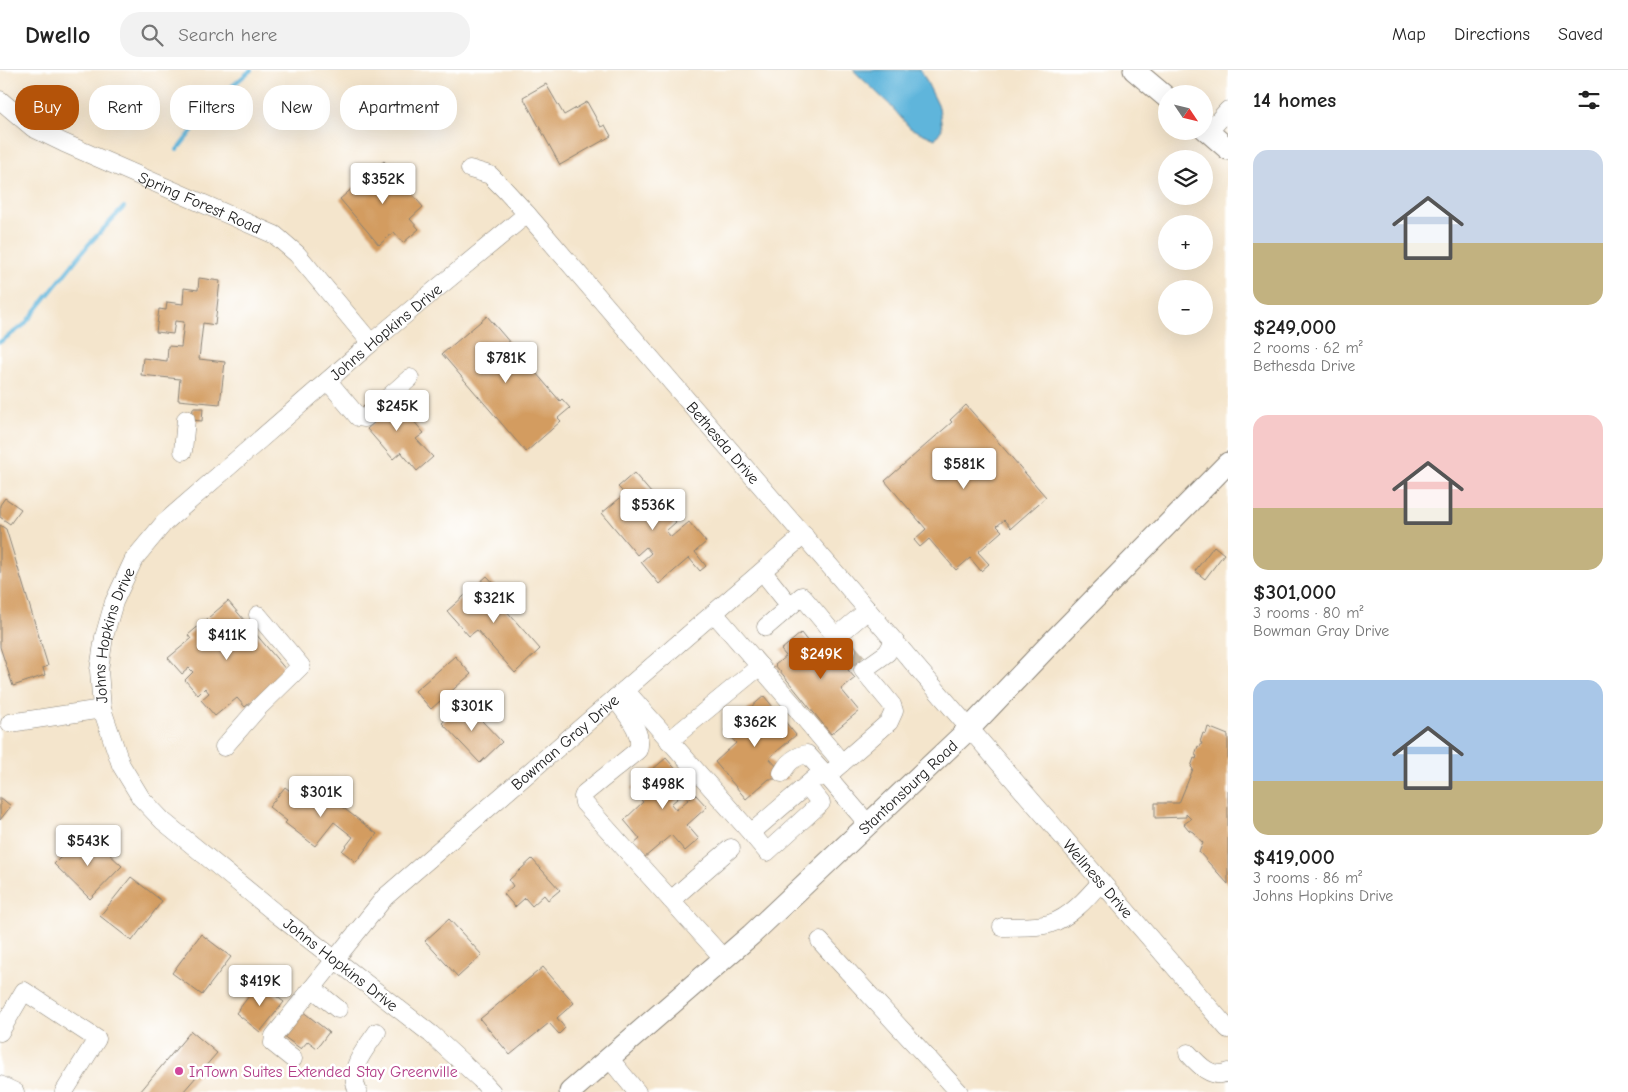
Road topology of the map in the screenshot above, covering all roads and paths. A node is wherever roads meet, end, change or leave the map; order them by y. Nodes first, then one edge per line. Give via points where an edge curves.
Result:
1 (1134, 70) edge
2 (1158, 90) edge
3 (0, 100) edge
4 (1228, 110) edge
5 (1213, 124) edge
6 (1213, 136) edge
7 (1228, 149) edge
8 (470, 169) dead end
9 (527, 214) junction
10 (371, 343) junction
11 (410, 378) dead end
12 (328, 381) junction
13 (383, 402) dead end
14 (370, 414) dead end
15 (186, 419) dead end
16 (183, 451) dead end
17 (1228, 463) edge
18 (804, 535) junction
19 (762, 572) junction
20 (790, 606) junction
21 (868, 610) junction
22 (714, 613) junction
23 (258, 615) dead end
24 (766, 627) dead end
25 (894, 641) junction
26 (851, 655) junction
27 (760, 666) junction
28 (620, 694) junction
29 (102, 709) junction
30 (10, 723) dead end
31 (970, 728) junction
32 (670, 741) junction
33 (224, 747) dead end
34 (842, 762) junction
35 (827, 776) junction
36 (807, 786) junction
37 (792, 798) junction
38 (868, 824) junction
39 (751, 834) junction
40 (730, 848) dead end
41 (1102, 882) junction
42 (671, 900) junction
43 (1002, 927) dead end
44 (820, 941) dead end
45 (724, 959) junction
46 (335, 960) junction
47 (312, 988) junction
48 (338, 1009) dead end
49 (1228, 1029) edge
50 (0, 1032) edge
51 (377, 1032) dead end
52 (1188, 1053) dead end
53 (609, 1058) junction
54 (293, 1059) dead end
55 (1228, 1072) edge
56 (0, 1084) edge
57 (15, 1092) edge
58 (64, 1092) edge
59 (358, 1092) edge
60 (492, 1092) edge
61 (570, 1092) edge
62 (637, 1092) edge
63 (959, 1092) edge

1 - 2 main road
3 - 10 street, Spring Forest Road via 33,128 275,235 298,254
4 - 5 street
6 - 7 main road
8 - 9 street, Bethesda Drive via 490,176
9 - 10 street, Johns Hopkins Drive
9 - 18 street, Bethesda Drive
10 - 12 street, Johns Hopkins Drive
11 - 13 street
12 - 14 street via 358,417
12 - 29 street, Johns Hopkins Drive via 164,522 134,559 114,602 104,637 99,670
15 - 16 street
17 - 31 main road, Stantonsburg Road
18 - 19 street, Bowman Gray Drive
18 - 21 street, Bethesda Drive
19 - 20 street
19 - 22 street, Bowman Gray Drive
20 - 24 street
20 - 26 street via 802,596
21 - 25 street, Bethesda Drive
21 - 26 street
22 - 27 street
22 - 28 street, Bowman Gray Drive
23 - 33 street via 301,666
25 - 26 street via 887,653
25 - 31 street, Bethesda Drive
26 - 34 street via 894,711 889,722
27 - 32 street
27 - 34 street
28 - 32 street
28 - 42 street via 638,732 638,750 582,798
28 - 46 street, Bowman Gray Drive via 385,897
29 - 30 street
29 - 46 street, Johns Hopkins Drive via 121,765 141,798 163,822
31 - 38 main road, Stantonsburg Road
31 - 41 street, Wellness Drive
32 - 39 street
34 - 35 street
35 - 36 street via 815,778
35 - 37 street via 807,754 795,758 786,766 782,776 782,785
35 - 38 street
36 - 37 street
36 - 39 street via 821,803 767,852
37 - 39 street
38 - 45 main road, Stantonsburg Road
40 - 42 street
41 - 43 street via 1066,915 1050,924
41 - 49 street, Wellness Drive
42 - 45 street
44 - 63 street
45 - 53 main road, Stantonsburg Road
46 - 47 street, Bowman Gray Drive
46 - 60 street, Johns Hopkins Drive via 431,1034
47 - 48 street
47 - 54 street, Bowman Gray Drive via 274,1036 273,1043
50 - 58 street via 24,991 97,1040
51 - 59 street via 355,1064 354,1084
52 - 55 street via 1196,1062 1218,1075
53 - 61 main road, Stantonsburg Road
53 - 62 street
56 - 57 street

